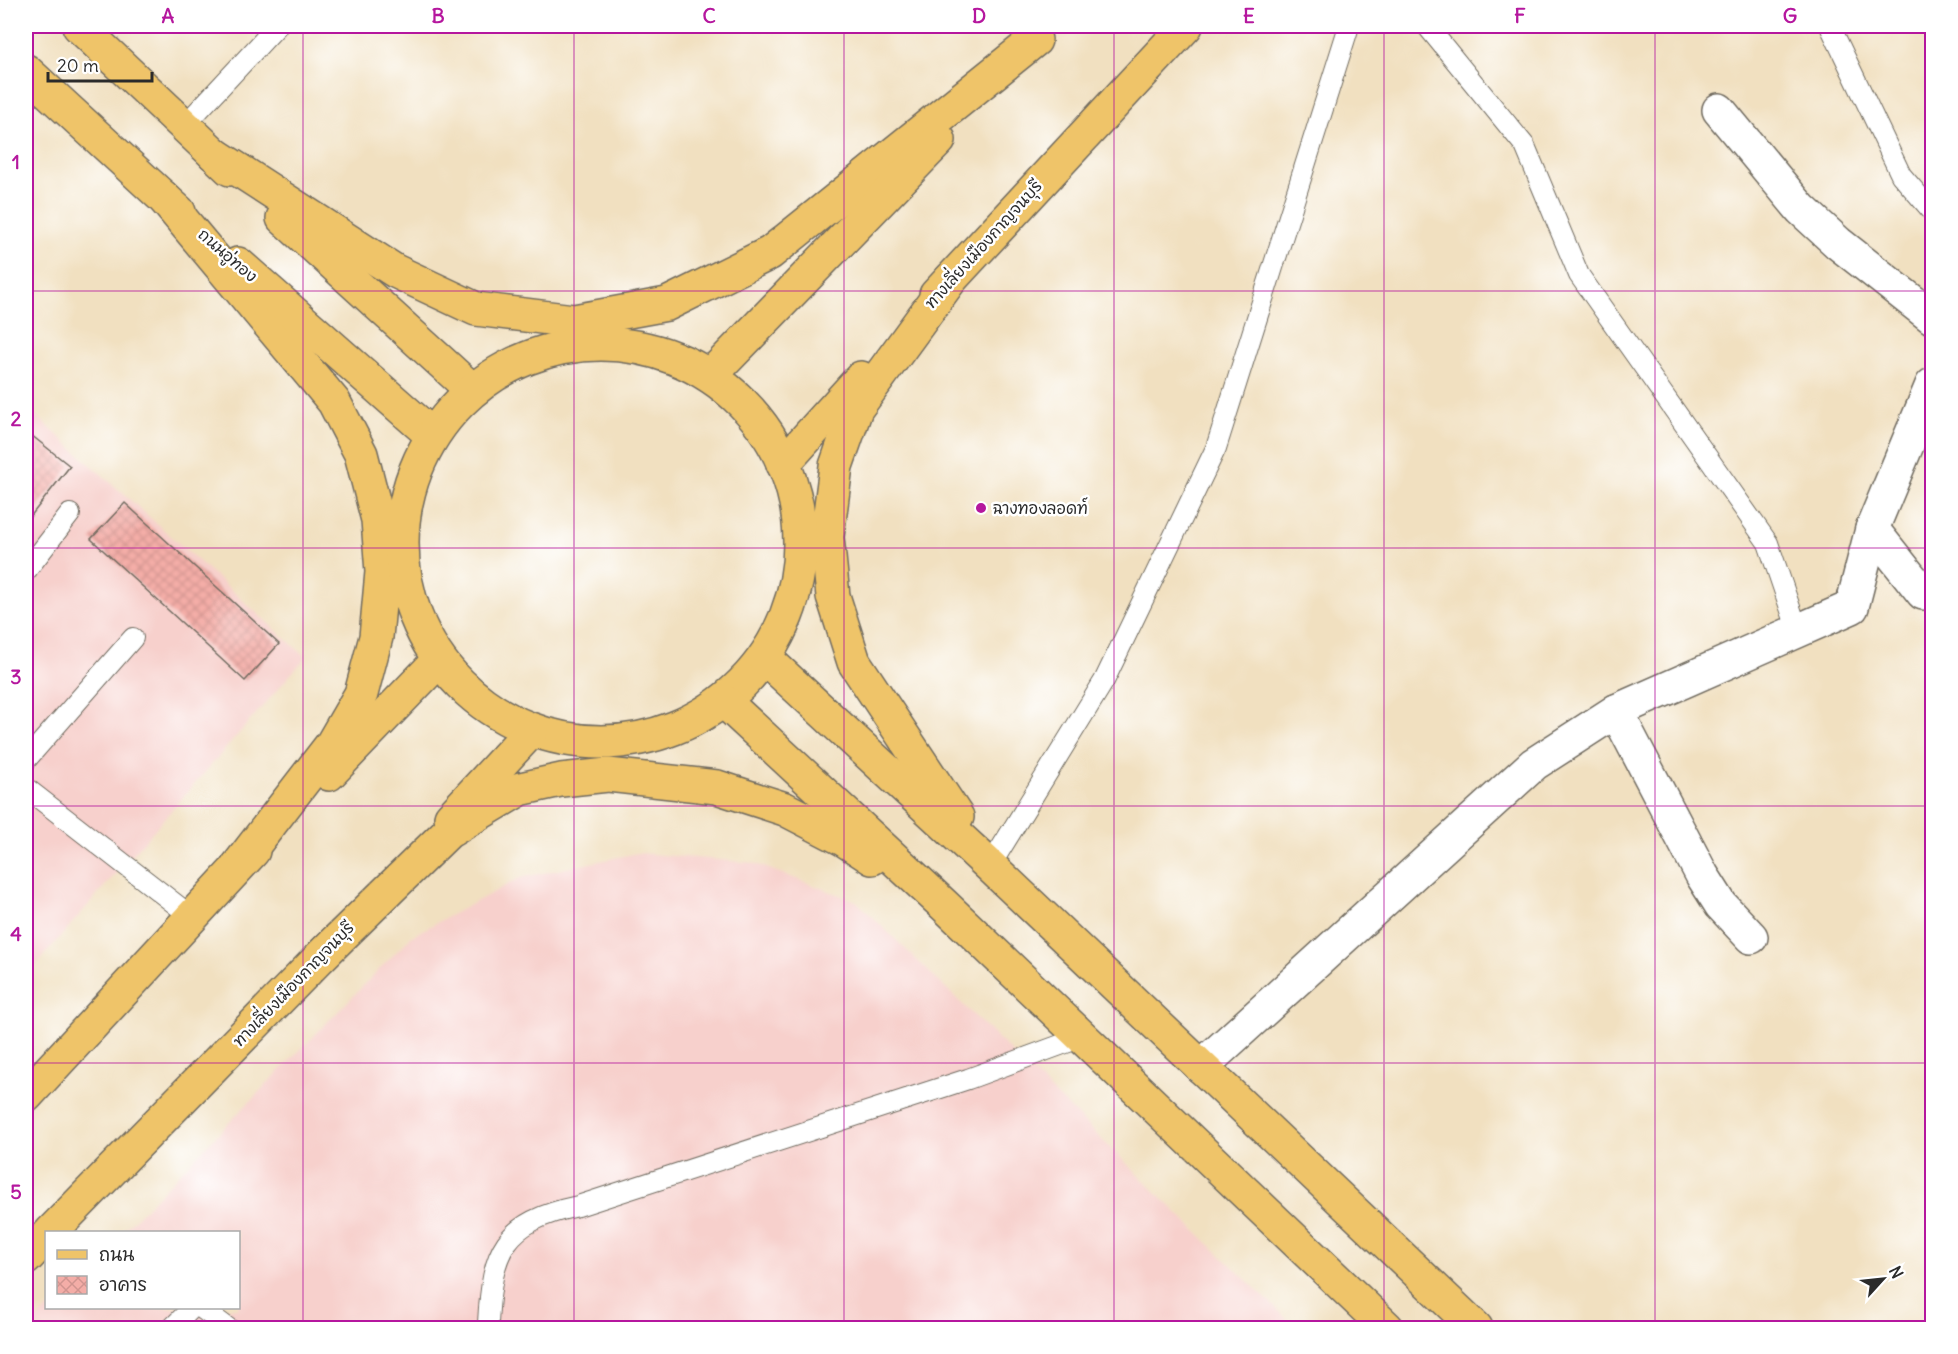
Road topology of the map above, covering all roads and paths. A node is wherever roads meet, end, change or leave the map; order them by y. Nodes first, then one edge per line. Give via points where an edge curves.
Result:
1 (79, 26) edge
2 (277, 26) edge
3 (1186, 26) edge
4 (1349, 26) edge
5 (1427, 26) edge
6 (1830, 26) edge
7 (1042, 33) edge
8 (26, 71) edge
9 (1719, 110) dead end
10 (185, 125) junction
11 (214, 154) junction
12 (163, 197) junction
13 (1932, 211) edge
14 (951, 279) junction
15 (1932, 317) edge
16 (710, 376) junction
17 (1932, 385) edge
18 (472, 390) junction
19 (432, 435) junction
20 (783, 464) junction
21 (70, 514) dead end
22 (1872, 529) junction
23 (26, 571) edge
24 (1932, 590) edge
25 (1798, 631) junction
26 (133, 638) dead end
27 (765, 658) junction
28 (440, 660) junction
29 (725, 702) junction
30 (1616, 711) junction
31 (531, 731) junction
32 (26, 760) edge
33 (26, 788) edge
34 (990, 866) junction
35 (237, 867) junction
36 (944, 906) junction
37 (192, 917) junction
38 (1751, 938) dead end
39 (320, 957) junction
40 (1082, 1038) junction
41 (1201, 1067) junction
42 (26, 1096) edge
43 (53, 1231) edge
44 (45, 1238) edge
45 (26, 1258) edge
46 (191, 1309) edge
47 (202, 1309) edge
48 (488, 1323) dead end
49 (172, 1329) edge
50 (228, 1329) edge
51 (1387, 1329) edge
52 (1476, 1329) edge

1 - 10 main road
2 - 10 lane
3 - 14 main road, ทางเลี่ยงเมืองกาญจนบุรี
4 - 34 lane via 1216,448 1104,681
5 - 25 lane via 1525,146 1579,275 1768,543
6 - 13 lane via 1901,175
7 - 11 main road via 770,253 667,304 574,321 476,309 405,276
7 - 16 main road
8 - 12 main road, ถนนอู่ทอง
9 - 15 street via 1801,209
10 - 11 main road
11 - 18 main road
12 - 19 main road, ถนนอู่ทอง
12 - 35 main road via 334,402 361,454 378,520 382,572 376,637 361,694 332,744
14 - 20 main road, ทางเลี่ยงเมืองกาญจนบุรี
14 - 34 main road via 856,409 836,466 827,537 833,596 854,662
16 - 18 main road via 652,350 589,343 526,357
16 - 20 main road via 746,406 769,435
17 - 22 street
18 - 19 main road
19 - 28 main road via 412,478 402,525 404,573 416,619
20 - 27 main road via 792,485 801,529 799,575 787,619
21 - 23 lane
22 - 24 street via 1923,593
22 - 25 street via 1852,607
25 - 30 street
26 - 32 lane
27 - 29 main road
27 - 34 main road
28 - 31 main road via 480,703
28 - 35 main road
29 - 31 main road via 666,734 598,744
29 - 36 main road
30 - 38 street via 1702,875 1720,904
30 - 41 street via 1534,764
31 - 39 main road, ทางเลี่ยงเมืองกาญจนบุรี
33 - 37 lane
34 - 41 main road
35 - 37 main road
36 - 39 main road via 843,839 785,808 717,787 608,775 520,789 448,832
36 - 40 main road
37 - 42 main road
39 - 43 main road, ทางเลี่ยงเมืองกาญจนบุรี
40 - 48 lane via 957,1083 546,1213 506,1241 490,1292
40 - 51 main road
41 - 52 main road
44 - 45 main road
46 - 49 lane
47 - 50 lane

